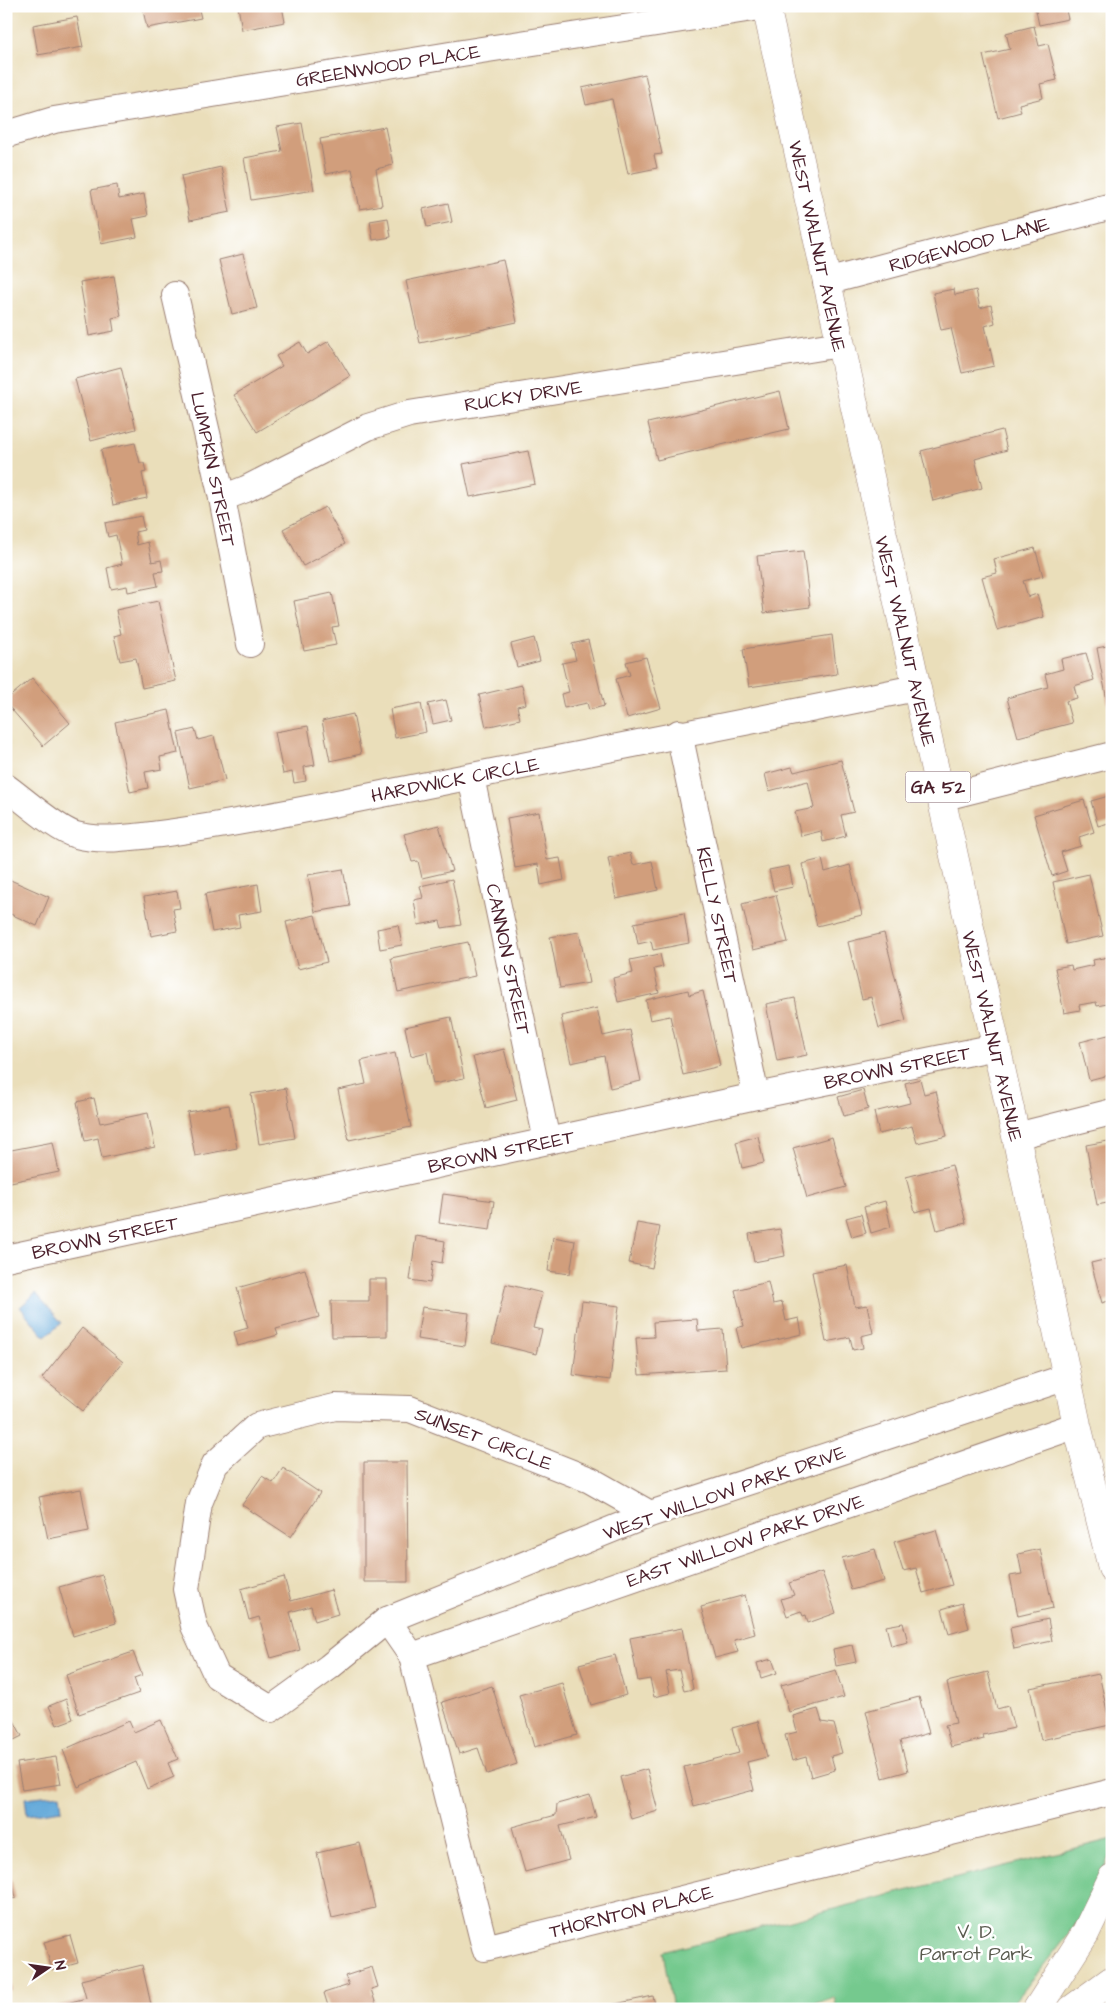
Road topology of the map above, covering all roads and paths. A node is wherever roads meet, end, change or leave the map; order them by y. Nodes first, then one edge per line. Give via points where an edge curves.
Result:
1 (766, 6) edge
2 (11, 133) dead end
3 (1112, 206) edge
4 (826, 282) junction
5 (175, 295) dead end
6 (840, 344) junction
7 (222, 498) junction
8 (250, 644) dead end
9 (916, 688) junction
10 (679, 733) junction
11 (1112, 755) edge
12 (471, 777) junction
13 (6, 787) edge
14 (941, 798) junction
15 (996, 1047) junction
16 (756, 1096) junction
17 (1112, 1112) edge
18 (1016, 1136) junction
19 (547, 1141) junction
20 (6, 1258) edge
21 (1067, 1377) junction
22 (1077, 1425) junction
23 (650, 1514) junction
24 (1112, 1568) edge
25 (387, 1620) junction
26 (412, 1656) junction
27 (1112, 1792) edge
28 (1112, 1878) edge
29 (1112, 1980) edge
30 (1037, 2009) edge
31 (1072, 2009) edge

1 - 2 street, GREENWOOD PLACE via 54,120
1 - 4 main road, WEST WALNUT AVENUE / GA 52
3 - 4 street, RIDGEWOOD LANE
4 - 6 main road, WEST WALNUT AVENUE / GA 52
5 - 7 street, LUMPKIN STREET
6 - 7 street, RUCKY DRIVE via 409,414 368,427
6 - 9 main road, WEST WALNUT AVENUE / GA 52
7 - 8 street, LUMPKIN STREET
9 - 10 street, HARDWICK CIRCLE
9 - 14 main road, WEST WALNUT AVENUE / GA 52
10 - 12 street, HARDWICK CIRCLE
10 - 16 street, KELLY STREET
11 - 14 street
12 - 13 street, HARDWICK CIRCLE via 218,826 113,839 75,835
12 - 19 street, CANNON STREET
14 - 15 main road, WEST WALNUT AVENUE / GA 52
15 - 16 street, BROWN STREET
15 - 18 main road, WEST WALNUT AVENUE / GA 52
16 - 19 street, BROWN STREET
17 - 18 street
18 - 21 main road, WEST WALNUT AVENUE / GA 52
19 - 20 street, BROWN STREET
21 - 22 main road, WEST WALNUT AVENUE / GA 52
21 - 23 street, WEST WILLOW PARK DRIVE
22 - 24 main road, WEST WALNUT AVENUE / GA 52
22 - 26 street, EAST WILLOW PARK DRIVE
23 - 25 street, WEST WILLOW PARK DRIVE
23 - 25 street, SUNSET CIRCLE via 590,1480 410,1409 335,1407 257,1426 215,1464 199,1503 186,1589 194,1626 217,1676 271,1708
25 - 26 street, THORNTON PLACE
26 - 27 street, THORNTON PLACE via 485,1948
28 - 30 main road via 1085,1934
29 - 31 main road

